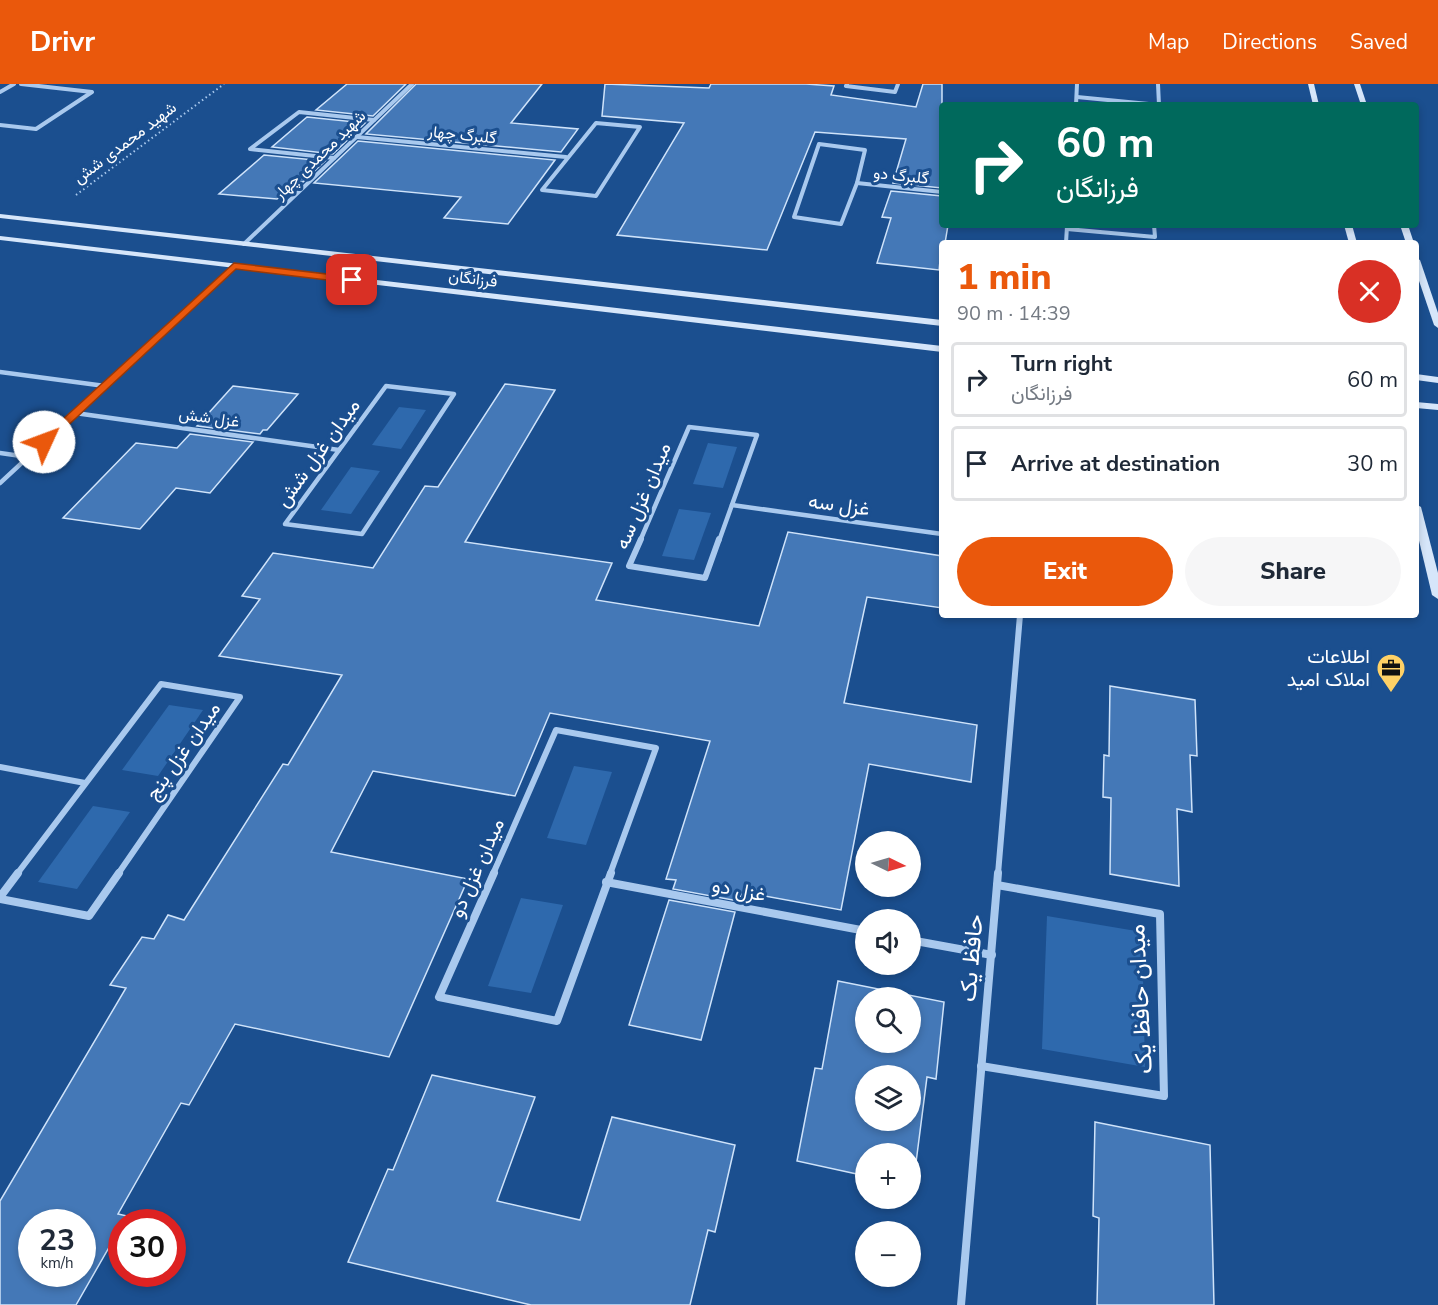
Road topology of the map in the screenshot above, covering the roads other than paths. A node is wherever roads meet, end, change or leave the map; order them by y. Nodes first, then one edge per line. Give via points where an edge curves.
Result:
1 (14, 84) edge
2 (21, 84) edge
3 (412, 84) edge
4 (847, 84) edge
5 (898, 84) edge
6 (1077, 84) edge
7 (1158, 84) edge
8 (1311, 84) edge
9 (1357, 84) edge
10 (0, 92) edge
11 (1077, 97) junction
12 (1076, 102) edge
13 (1128, 102) edge
14 (1159, 102) edge
15 (1315, 102) edge
16 (1363, 102) edge
17 (374, 120) junction
18 (0, 125) edge
19 (357, 137) junction
20 (566, 157) junction
21 (334, 158) junction
22 (857, 183) junction
23 (939, 192) edge
24 (0, 216) edge
25 (1076, 228) edge
26 (1155, 228) edge
27 (0, 238) edge
28 (244, 244) junction
29 (234, 266) junction
30 (1419, 269) edge
31 (1430, 302) junction
32 (1438, 308) edge
33 (939, 323) edge
34 (1438, 325) edge
35 (939, 349) edge
36 (0, 372) edge
37 (1419, 377) edge
38 (1438, 380) edge
39 (105, 386) junction
40 (1419, 405) edge
41 (1438, 407) edge
42 (75, 413) junction
43 (339, 450) junction
44 (0, 453) edge
45 (28, 457) junction
46 (0, 483) edge
47 (732, 505) junction
48 (1419, 520) edge
49 (939, 534) edge
50 (1438, 595) edge
51 (1020, 618) edge
52 (0, 767) edge
53 (85, 783) junction
54 (606, 882) junction
55 (997, 885) junction
56 (0, 898) edge
57 (855, 929) edge
58 (921, 942) edge
59 (992, 955) junction
60 (981, 1066) junction
61 (961, 1305) edge

1 - 10 street
2 - 18 street via 92,92 36,129
3 - 17 street, شهید محمدی چهار
4 - 5 street via 895,92
6 - 11 street
7 - 14 street
8 - 15 street
9 - 16 street
11 - 12 street
11 - 13 street
17 - 19 street, شهید محمدی چهار
17 - 21 street via 299,112 250,149
19 - 20 street, گلبرگ چهار
19 - 21 street, شهید محمدی چهار
20 - 20 street via 542,190 596,196 640,127 596,123
21 - 28 street, شهید محمدی چهار
22 - 22 street via 841,224 794,217 819,144 865,150
22 - 23 street, گلبرگ دو
24 - 28 street, فرزانگان
25 - 26 street via 1155,237
27 - 29 street, فرزانگان
28 - 33 street, فرزانگان
29 - 35 street, فرزانگان
29 - 39 street
30 - 31 street
31 - 32 street
31 - 34 street
36 - 39 street
37 - 38 street
39 - 42 street
40 - 41 street
42 - 43 street, غزل شش
42 - 45 street
43 - 43 street, میدان غزل شش via 386,386 454,394 362,534 285,524
44 - 45 street
45 - 46 street
47 - 47 street, میدان غزل سه via 705,578 629,566 689,426 758,435
47 - 49 street, غزل سه
48 - 50 street
51 - 55 street, حافظ یک
52 - 53 street
53 - 56 street, میدان غزل پنج
53 - 56 street, میدان غزل پنج via 161,684 240,697 89,916
54 - 54 street, میدان غزل دو via 557,1021 439,997 556,730 656,748
54 - 57 street, غزل دو
55 - 59 street, حافظ یک
55 - 60 street, میدان حافظ یک via 1160,914 1164,1096
58 - 59 street
59 - 60 street, حافظ یک
60 - 61 street, حافظ یک

